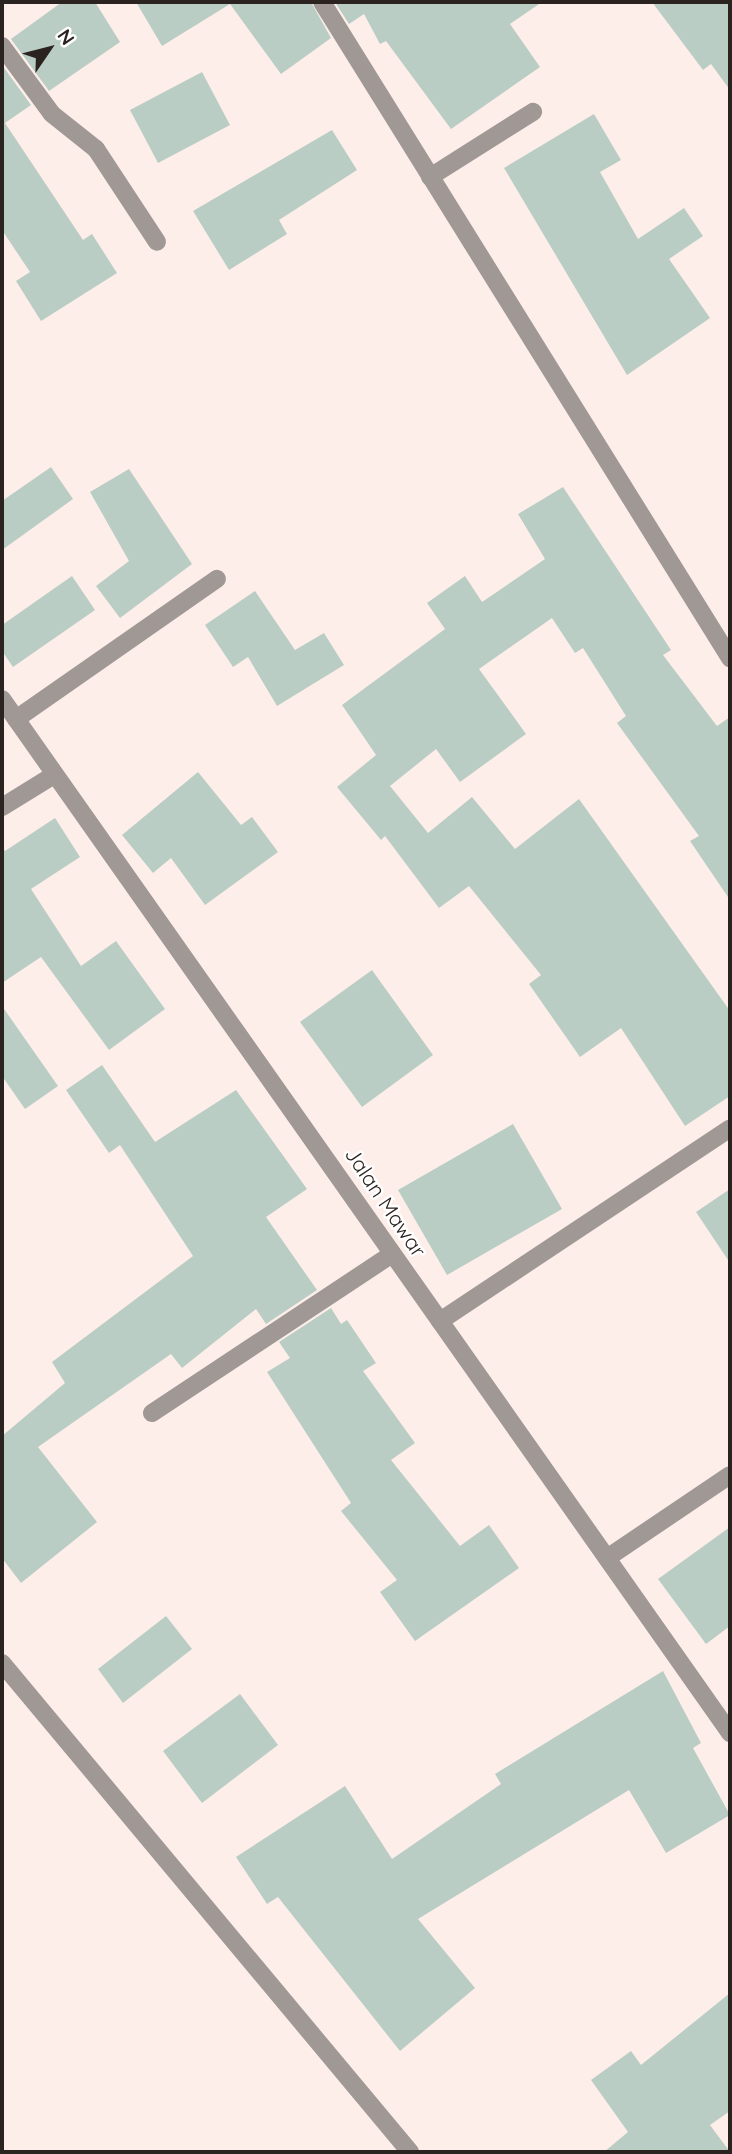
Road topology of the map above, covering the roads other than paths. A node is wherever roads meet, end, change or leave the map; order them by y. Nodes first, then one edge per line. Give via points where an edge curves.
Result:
1 (322, 2) edge
2 (2, 46) edge
3 (533, 111) dead end
4 (430, 177) junction
5 (157, 242) dead end
6 (217, 579) dead end
7 (730, 659) edge
8 (2, 699) edge
9 (16, 719) junction
10 (54, 775) junction
11 (2, 807) edge
12 (730, 1128) edge
13 (392, 1254) junction
14 (440, 1321) junction
15 (152, 1413) dead end
16 (730, 1475) edge
17 (607, 1558) junction
18 (2, 1663) edge
19 (730, 1733) edge
20 (410, 2152) edge

1 - 4 street
2 - 5 street via 52,114 96,149
3 - 4 street
4 - 7 street
6 - 9 street
8 - 9 street, Jalan Mawar
9 - 10 street, Jalan Mawar
10 - 11 street
10 - 13 street, Jalan Mawar
12 - 14 street
13 - 14 street, Jalan Mawar
13 - 15 street
14 - 17 street, Jalan Mawar
16 - 17 street
17 - 19 street, Jalan Mawar
18 - 20 street

